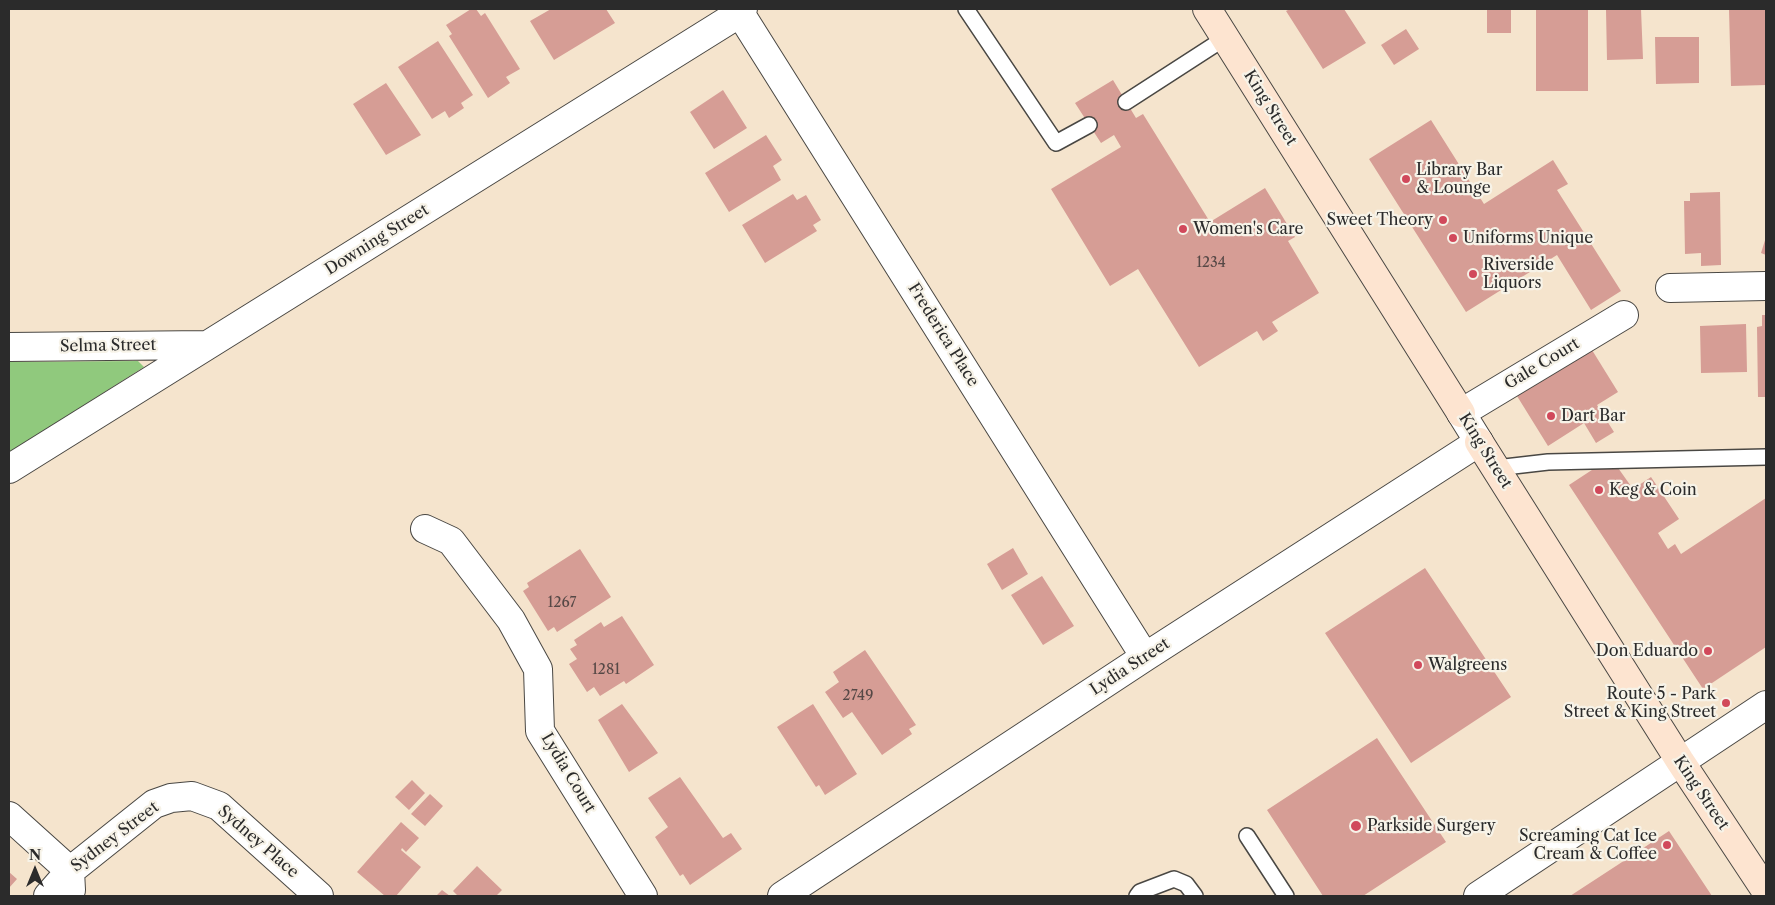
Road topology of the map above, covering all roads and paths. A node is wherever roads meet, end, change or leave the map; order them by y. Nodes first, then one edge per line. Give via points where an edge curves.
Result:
1 (966, 9) edge
2 (1207, 9) edge
3 (741, 11) edge
4 (1226, 38) junction
5 (1126, 102) dead end
6 (1089, 125) dead end
7 (1766, 286) edge
8 (1670, 288) dead end
9 (1624, 315) dead end
10 (207, 345) junction
11 (9, 347) edge
12 (1461, 413) junction
13 (1479, 442) junction
14 (1766, 457) edge
15 (1496, 468) junction
16 (9, 469) edge
17 (425, 529) dead end
18 (1145, 657) junction
19 (1766, 705) edge
20 (1680, 761) junction
21 (192, 796) joint
22 (9, 816) edge
23 (1247, 836) dead end
24 (70, 884) edge
25 (1766, 891) edge
26 (48, 896) edge
27 (319, 896) edge
28 (644, 896) edge
29 (782, 896) edge
30 (1137, 896) edge
31 (1195, 896) edge
32 (1286, 896) edge
33 (1478, 896) edge

1 - 6 lane via 1056,144
2 - 4 main road, King Street
3 - 10 street, Downing Street
3 - 18 street, Frederica Place
4 - 5 lane
4 - 12 main road, King Street
7 - 8 street
9 - 12 street, Gale Court
10 - 11 street, Selma Street
10 - 16 street, Downing Street
12 - 13 street, King Street
13 - 15 main road, King Street
13 - 18 street, Lydia Street
14 - 15 lane via 1548,462
15 - 20 main road, King Street
17 - 28 street, Lydia Court via 452,541 512,620 538,669 540,731
18 - 29 street, Lydia Street
19 - 20 street
20 - 25 main road, King Street
20 - 33 street
21 - 24 street, Sydney Street via 154,804
21 - 27 street, Sydney Place via 219,806
22 - 24 street
23 - 32 lane
24 - 26 street, Sydney Street
30 - 31 lane via 1174,879 1186,884

